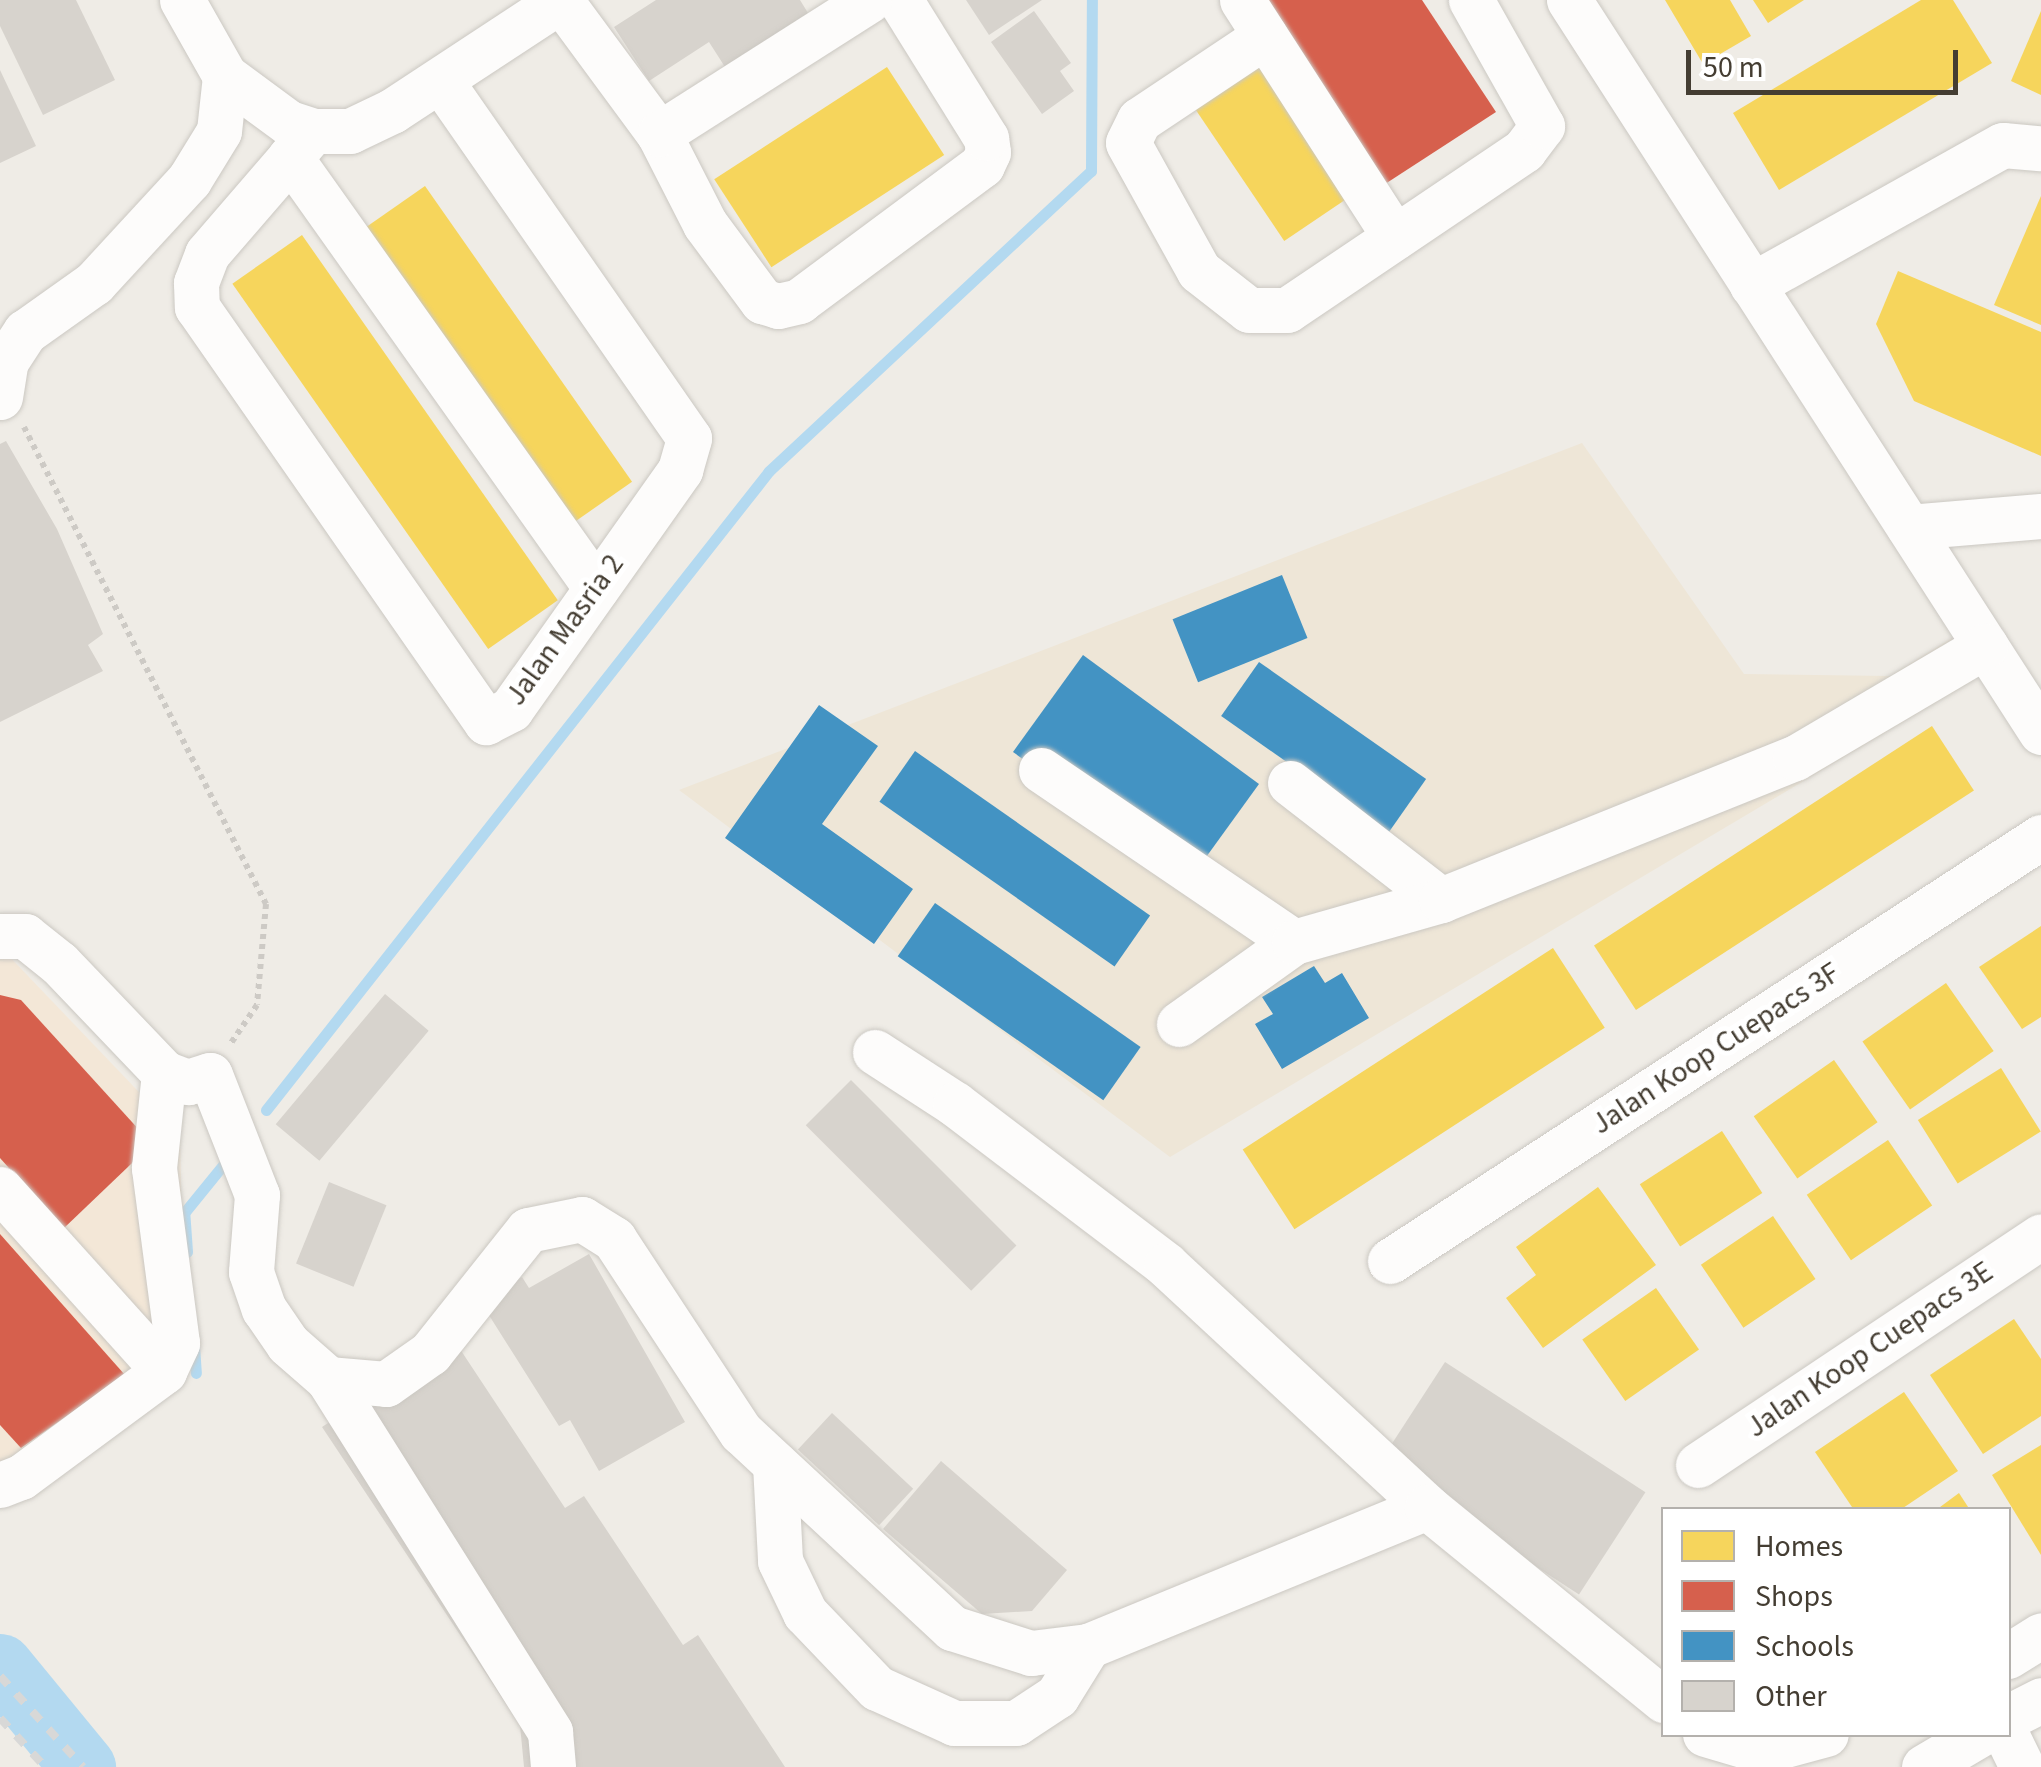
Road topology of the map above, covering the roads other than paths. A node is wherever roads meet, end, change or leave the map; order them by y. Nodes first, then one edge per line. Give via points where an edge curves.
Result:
1 (182, 0) edge
2 (561, 0) edge
3 (869, 0) edge
4 (900, 0) edge
5 (1471, 0) edge
6 (1569, 0) edge
7 (1253, 18) edge
8 (226, 76) junction
9 (441, 82) junction
10 (659, 134) junction
11 (301, 144) junction
12 (2041, 148) edge
13 (1394, 238) junction
14 (1752, 284) junction
15 (3, 393) edge
16 (2041, 516) edge
17 (1909, 527) junction
18 (596, 588) junction
19 (1985, 646) junction
20 (2041, 732) edge
21 (1041, 770) dead end
22 (1290, 783) dead end
23 (2041, 836) edge
24 (1442, 900) junction
25 (0, 936) edge
26 (1294, 942) junction
27 (1178, 1024) dead end
28 (875, 1052) dead end
29 (164, 1073) junction
30 (0, 1189) edge
31 (2041, 1236) edge
32 (1390, 1262) dead end
33 (164, 1371) junction
34 (328, 1379) junction
35 (775, 1464) junction
36 (1698, 1465) dead end
37 (0, 1485) edge
38 (1427, 1507) junction
39 (2041, 1634) edge
40 (1088, 1646) junction
41 (2011, 1654) edge
42 (1661, 1698) edge
43 (2025, 1716) edge
44 (1715, 1737) edge
45 (1815, 1737) edge
46 (1975, 1737) edge
47 (553, 1767) edge
48 (1924, 1767) edge
49 (2022, 1767) edge

1 - 8 street
2 - 9 street
2 - 10 street
3 - 10 street
4 - 10 street via 986,138 988,152 982,165 798,301 762,301 706,224
5 - 13 street via 1542,126 1524,150
6 - 14 street
7 - 13 street
7 - 13 street via 1138,120 1128,143 1200,271 1249,310 1287,310
8 - 11 street via 289,123
8 - 15 street via 218,132 189,180 94,283 25,332 6,360
9 - 11 street via 350,131
9 - 18 street, Jalan Masria 2 via 689,438 680,470
11 - 18 street
11 - 18 street, Jalan Masria 2 via 207,254 196,284 197,306 486,722 511,710
12 - 14 street via 2004,145
14 - 17 street
16 - 17 street
17 - 19 street
19 - 20 street
19 - 24 street via 1796,758
21 - 26 street
22 - 24 street
23 - 32 street, Jalan Koop Cuepacs 3F
24 - 26 street
25 - 29 street via 25,936 60,962
26 - 27 street
28 - 38 street via 1166,1265
29 - 33 street via 154,1168 177,1343
29 - 34 street via 188,1082 210,1075 257,1195 251,1272 264,1309 288,1344
30 - 33 street
31 - 36 street, Jalan Koop Cuepacs 3E
33 - 37 street via 21,1477
34 - 35 street via 386,1384 430,1353 528,1230 582,1219 614,1239 741,1432
34 - 47 street via 550,1732
35 - 40 street via 952,1628 1031,1653
35 - 40 street via 780,1561 805,1612 877,1688 954,1723 1016,1723 1057,1696
38 - 40 street
38 - 42 street
39 - 41 street
43 - 49 street
44 - 45 street via 1763,1751
46 - 48 street

